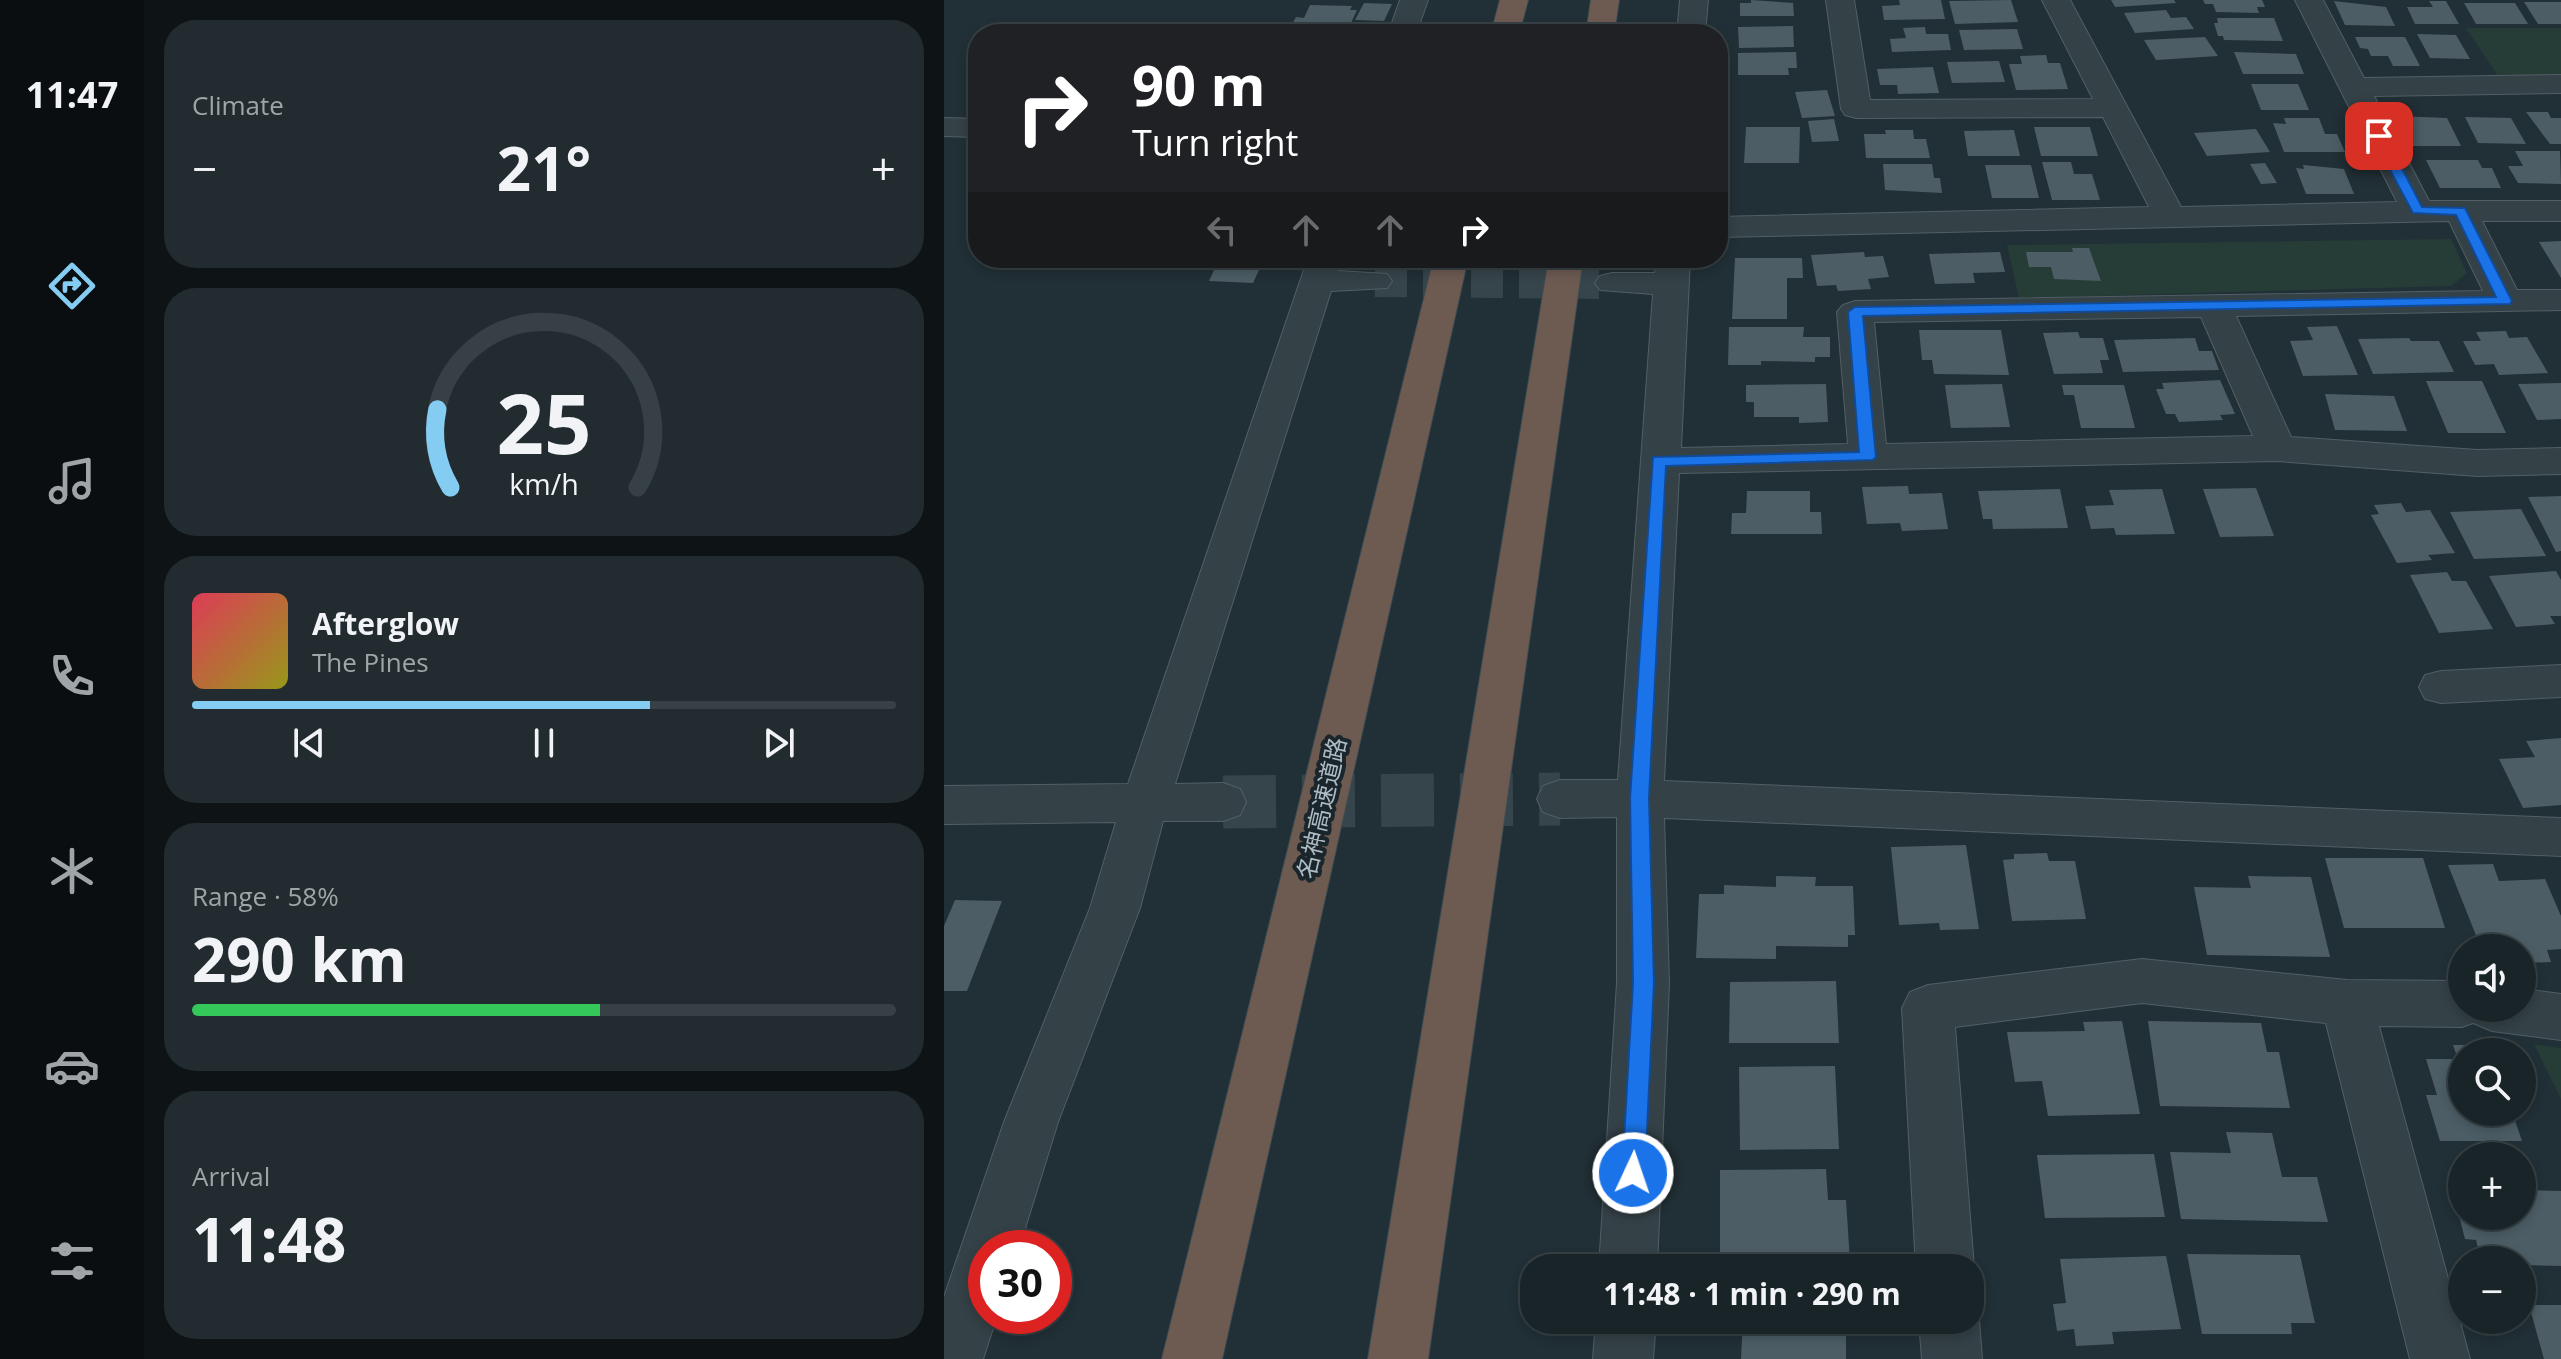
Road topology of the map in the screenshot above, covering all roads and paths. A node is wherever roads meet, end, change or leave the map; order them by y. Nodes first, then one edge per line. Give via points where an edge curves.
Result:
1 (1414, 0) edge
2 (1514, 0) edge
3 (1605, 0) edge
4 (1694, 0) edge
5 (1840, 0) edge
6 (2056, 0) edge
7 (2309, 0) edge
8 (1406, 24) edge
9 (1508, 24) edge
10 (1601, 24) edge
11 (1692, 24) edge
12 (2561, 84) edge
13 (2353, 87) junction
14 (2111, 108) junction
15 (944, 127) edge
16 (968, 128) edge
17 (2418, 211) junction
18 (2461, 211) junction
19 (2561, 211) edge
20 (2170, 216) junction
21 (1728, 227) edge
22 (1449, 268) edge
23 (1564, 268) edge
24 (1320, 270) edge
25 (1672, 271) edge
26 (1375, 281) tunnel mouth
27 (1612, 283) tunnel mouth
28 (2561, 300) edge
29 (2505, 301) junction
30 (2214, 306) junction
31 (2277, 448) junction
32 (1868, 457) junction
33 (1659, 461) junction
34 (2561, 461) edge
35 (2561, 681) edge
36 (2441, 687) dead end
37 (1640, 798) junction
38 (1560, 799) tunnel mouth
39 (1223, 802) tunnel mouth
40 (1145, 803) junction
41 (944, 805) edge
42 (2557, 845) edge
43 (2347, 1003) junction
44 (2448, 1004) edge
45 (2536, 1014) edge
46 (2561, 1017) edge
47 (996, 1230) edge
48 (1629, 1254) edge
49 (1944, 1254) edge
50 (968, 1314) edge
51 (1625, 1334) edge
52 (1950, 1334) edge
53 (953, 1359) edge
54 (1192, 1359) edge
55 (1398, 1359) edge
56 (1623, 1359) edge
57 (1952, 1359) edge
58 (2440, 1359) edge

1 - 8 street
2 - 9 highway
3 - 10 highway
4 - 11 street
5 - 14 street via 1856,109
6 - 14 street
7 - 13 street
12 - 13 street
13 - 17 street
14 - 20 street
15 - 16 street
17 - 18 street
17 - 20 street
18 - 19 street
18 - 29 street
20 - 21 street
22 - 54 highway, 名神高速道路
23 - 55 highway
24 - 26 street
24 - 40 street
25 - 27 street
25 - 33 street
28 - 29 street
29 - 30 street
30 - 31 street
30 - 32 street via 1855,312
31 - 32 street
31 - 34 street via 2477,463
32 - 33 street
33 - 37 street
35 - 36 street
37 - 38 street
37 - 42 street
37 - 48 street via 1643,983
39 - 40 street
40 - 41 street
40 - 47 street via 1115,908 1031,1122
43 - 44 street
43 - 49 street via 2142,981 1928,1008
43 - 58 street
45 - 46 street
50 - 53 street
51 - 56 street
52 - 57 street

